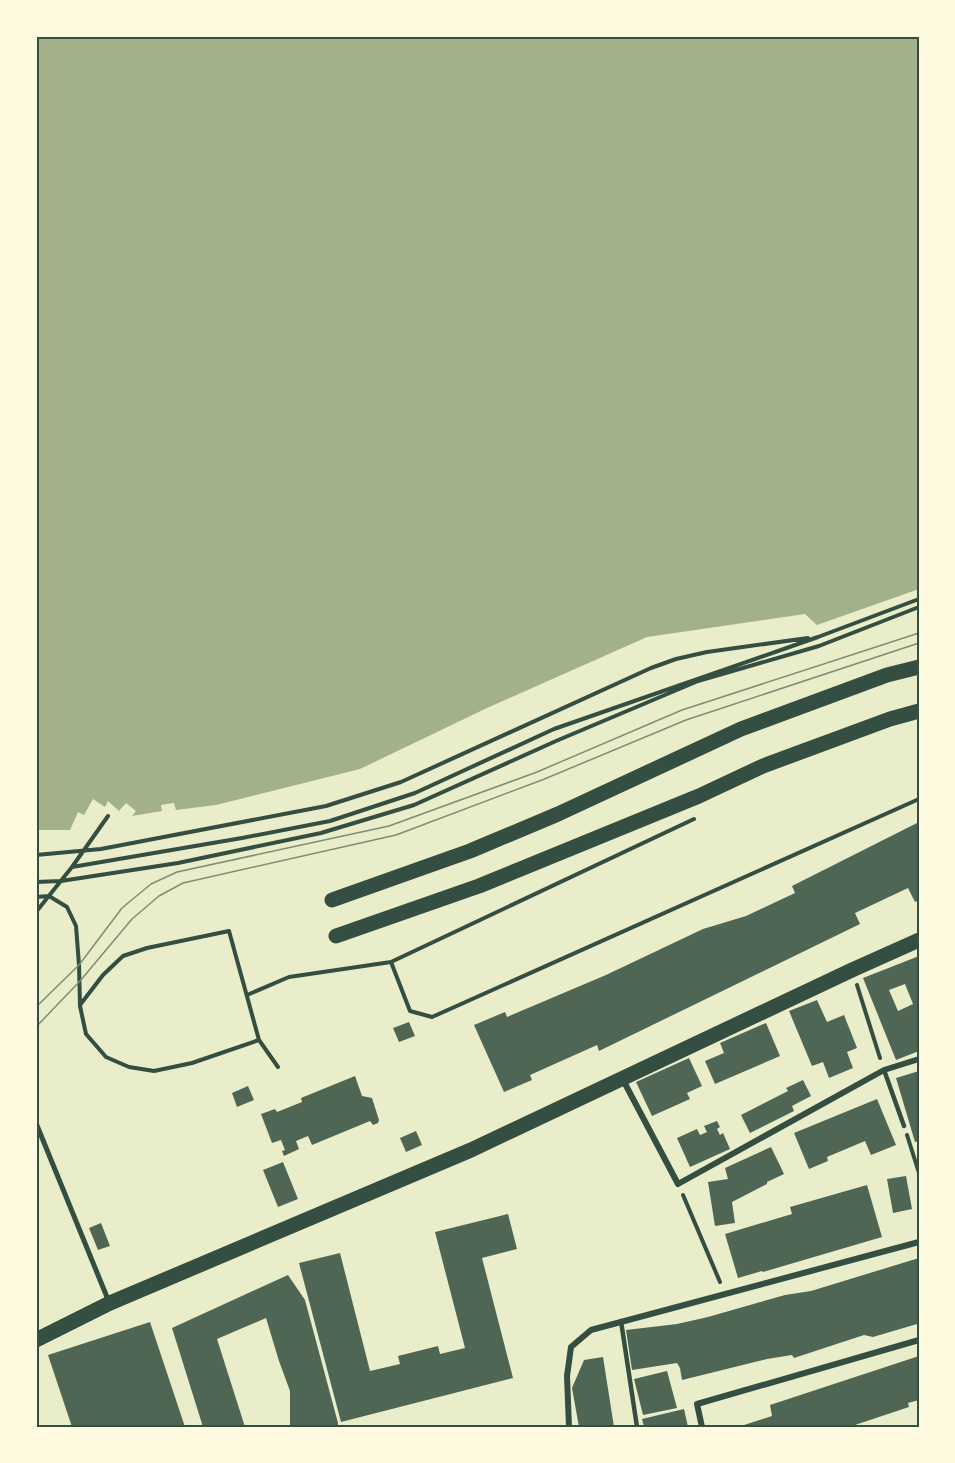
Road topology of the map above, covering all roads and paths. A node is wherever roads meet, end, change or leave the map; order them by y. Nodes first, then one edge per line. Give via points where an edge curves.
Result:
1 (919, 599) edge
2 (919, 607) edge
3 (818, 637) junction
4 (919, 667) edge
5 (919, 711) edge
6 (699, 796) junction
7 (919, 799) edge
8 (108, 816) dead end
9 (83, 851) junction
10 (36, 855) edge
11 (72, 867) junction
12 (61, 881) junction
13 (36, 882) edge
14 (49, 896) junction
15 (36, 897) edge
16 (332, 900) dead end
17 (36, 912) edge
18 (336, 936) dead end
19 (919, 940) edge
20 (391, 962) junction
21 (855, 978) dead end
22 (246, 995) junction
23 (80, 1006) junction
24 (259, 1040) junction
25 (919, 1059) edge
26 (278, 1066) dead end
27 (884, 1071) junction
28 (622, 1078) junction
29 (36, 1123) edge
30 (904, 1126) joint
31 (919, 1173) edge
32 (678, 1184) junction
33 (919, 1242) edge
34 (725, 1293) junction
35 (110, 1304) junction
36 (621, 1321) junction
37 (36, 1329) edge
38 (36, 1340) edge
39 (919, 1340) edge
40 (569, 1427) edge
41 (637, 1427) edge
42 (702, 1427) edge

1 - 3 path
2 - 12 path via 819,646 698,681 414,806 321,832 189,861
3 - 9 path via 676,659 401,782 326,806
3 - 11 path via 554,729 415,793 330,821
4 - 16 main road via 741,729 470,851
5 - 6 main road via 763,766
6 - 18 main road via 479,886
6 - 20 path via 697,818
7 - 20 path via 432,1017 410,1011
8 - 9 path
9 - 10 path
9 - 11 path
11 - 12 path
12 - 13 path
12 - 14 path
14 - 15 path
14 - 17 path
14 - 23 path via 67,907 76,926
19 - 28 main road
20 - 22 path via 289,977
21 - 27 path
22 - 23 path via 230,931 123,956
22 - 24 path
23 - 24 path via 86,1034 106,1057 129,1067 154,1071 192,1063
24 - 26 path
25 - 27 street
27 - 30 lane
27 - 32 street
28 - 32 street
28 - 35 main road via 471,1150
29 - 35 street
30 - 31 path
32 - 34 path
33 - 34 street
34 - 36 street
35 - 37 main road
35 - 38 main road
36 - 40 street via 591,1329 571,1347 567,1376
36 - 41 lane
39 - 42 street via 697,1404

